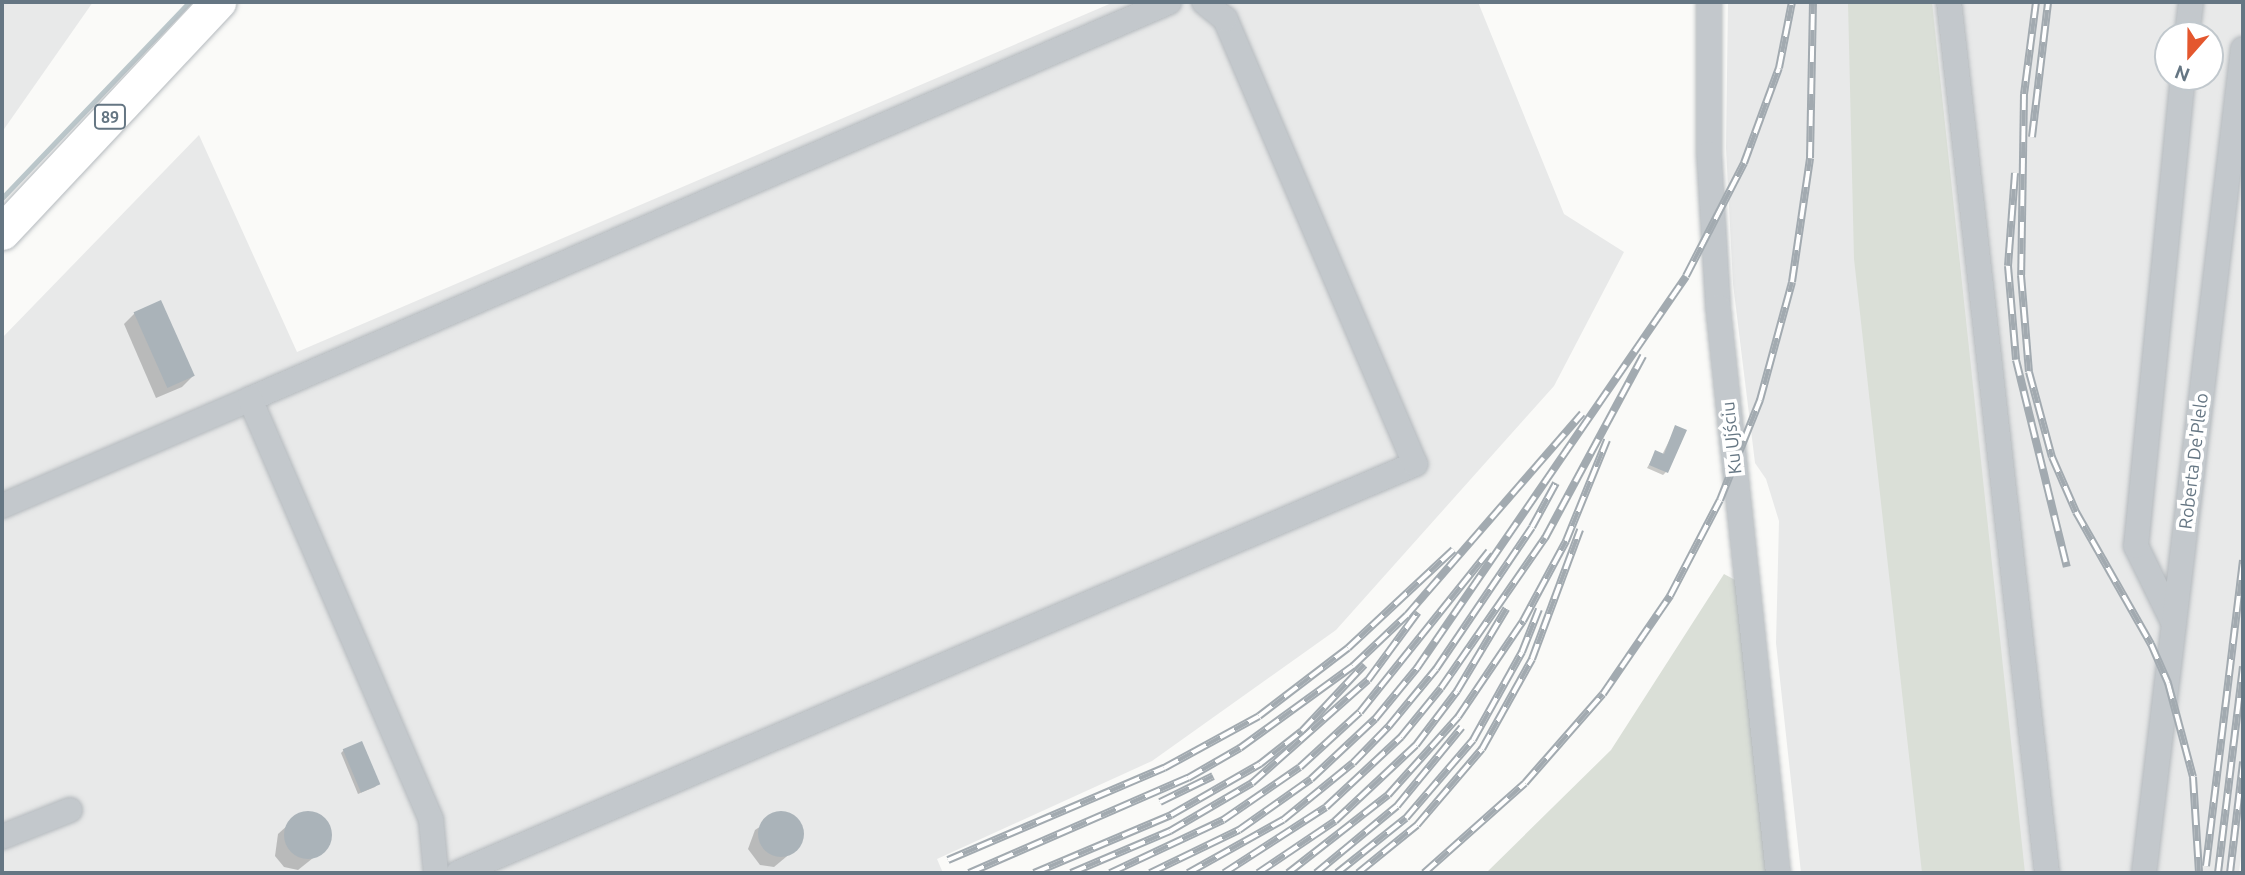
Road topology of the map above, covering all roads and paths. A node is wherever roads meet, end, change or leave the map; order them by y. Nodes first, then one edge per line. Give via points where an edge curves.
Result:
1 (218, 2) edge
2 (1169, 2) edge
3 (1205, 2) edge
4 (1709, 2) edge
5 (1949, 2) edge
6 (2191, 2) edge
7 (2189, 21) edge
8 (2243, 49) edge
9 (2182, 91) edge
10 (2, 232) edge
11 (250, 399) junction
12 (2, 506) edge
13 (2174, 625) junction
14 (70, 810) dead end
15 (2, 837) edge
16 (436, 873) edge
17 (458, 873) edge
18 (1778, 873) edge
19 (2047, 873) edge
20 (2144, 873) edge

1 - 10 highway, 89
2 - 11 street
3 - 17 street via 1225,19 1415,464
4 - 18 street, Ku Ujściu via 1709,154 1718,307
5 - 19 street
6 - 7 street
8 - 13 street, Roberta De'Plelo
9 - 13 street via 2136,546
11 - 12 street
11 - 16 street via 327,587 431,820
13 - 20 street, Roberta De'Plelo
14 - 15 street

